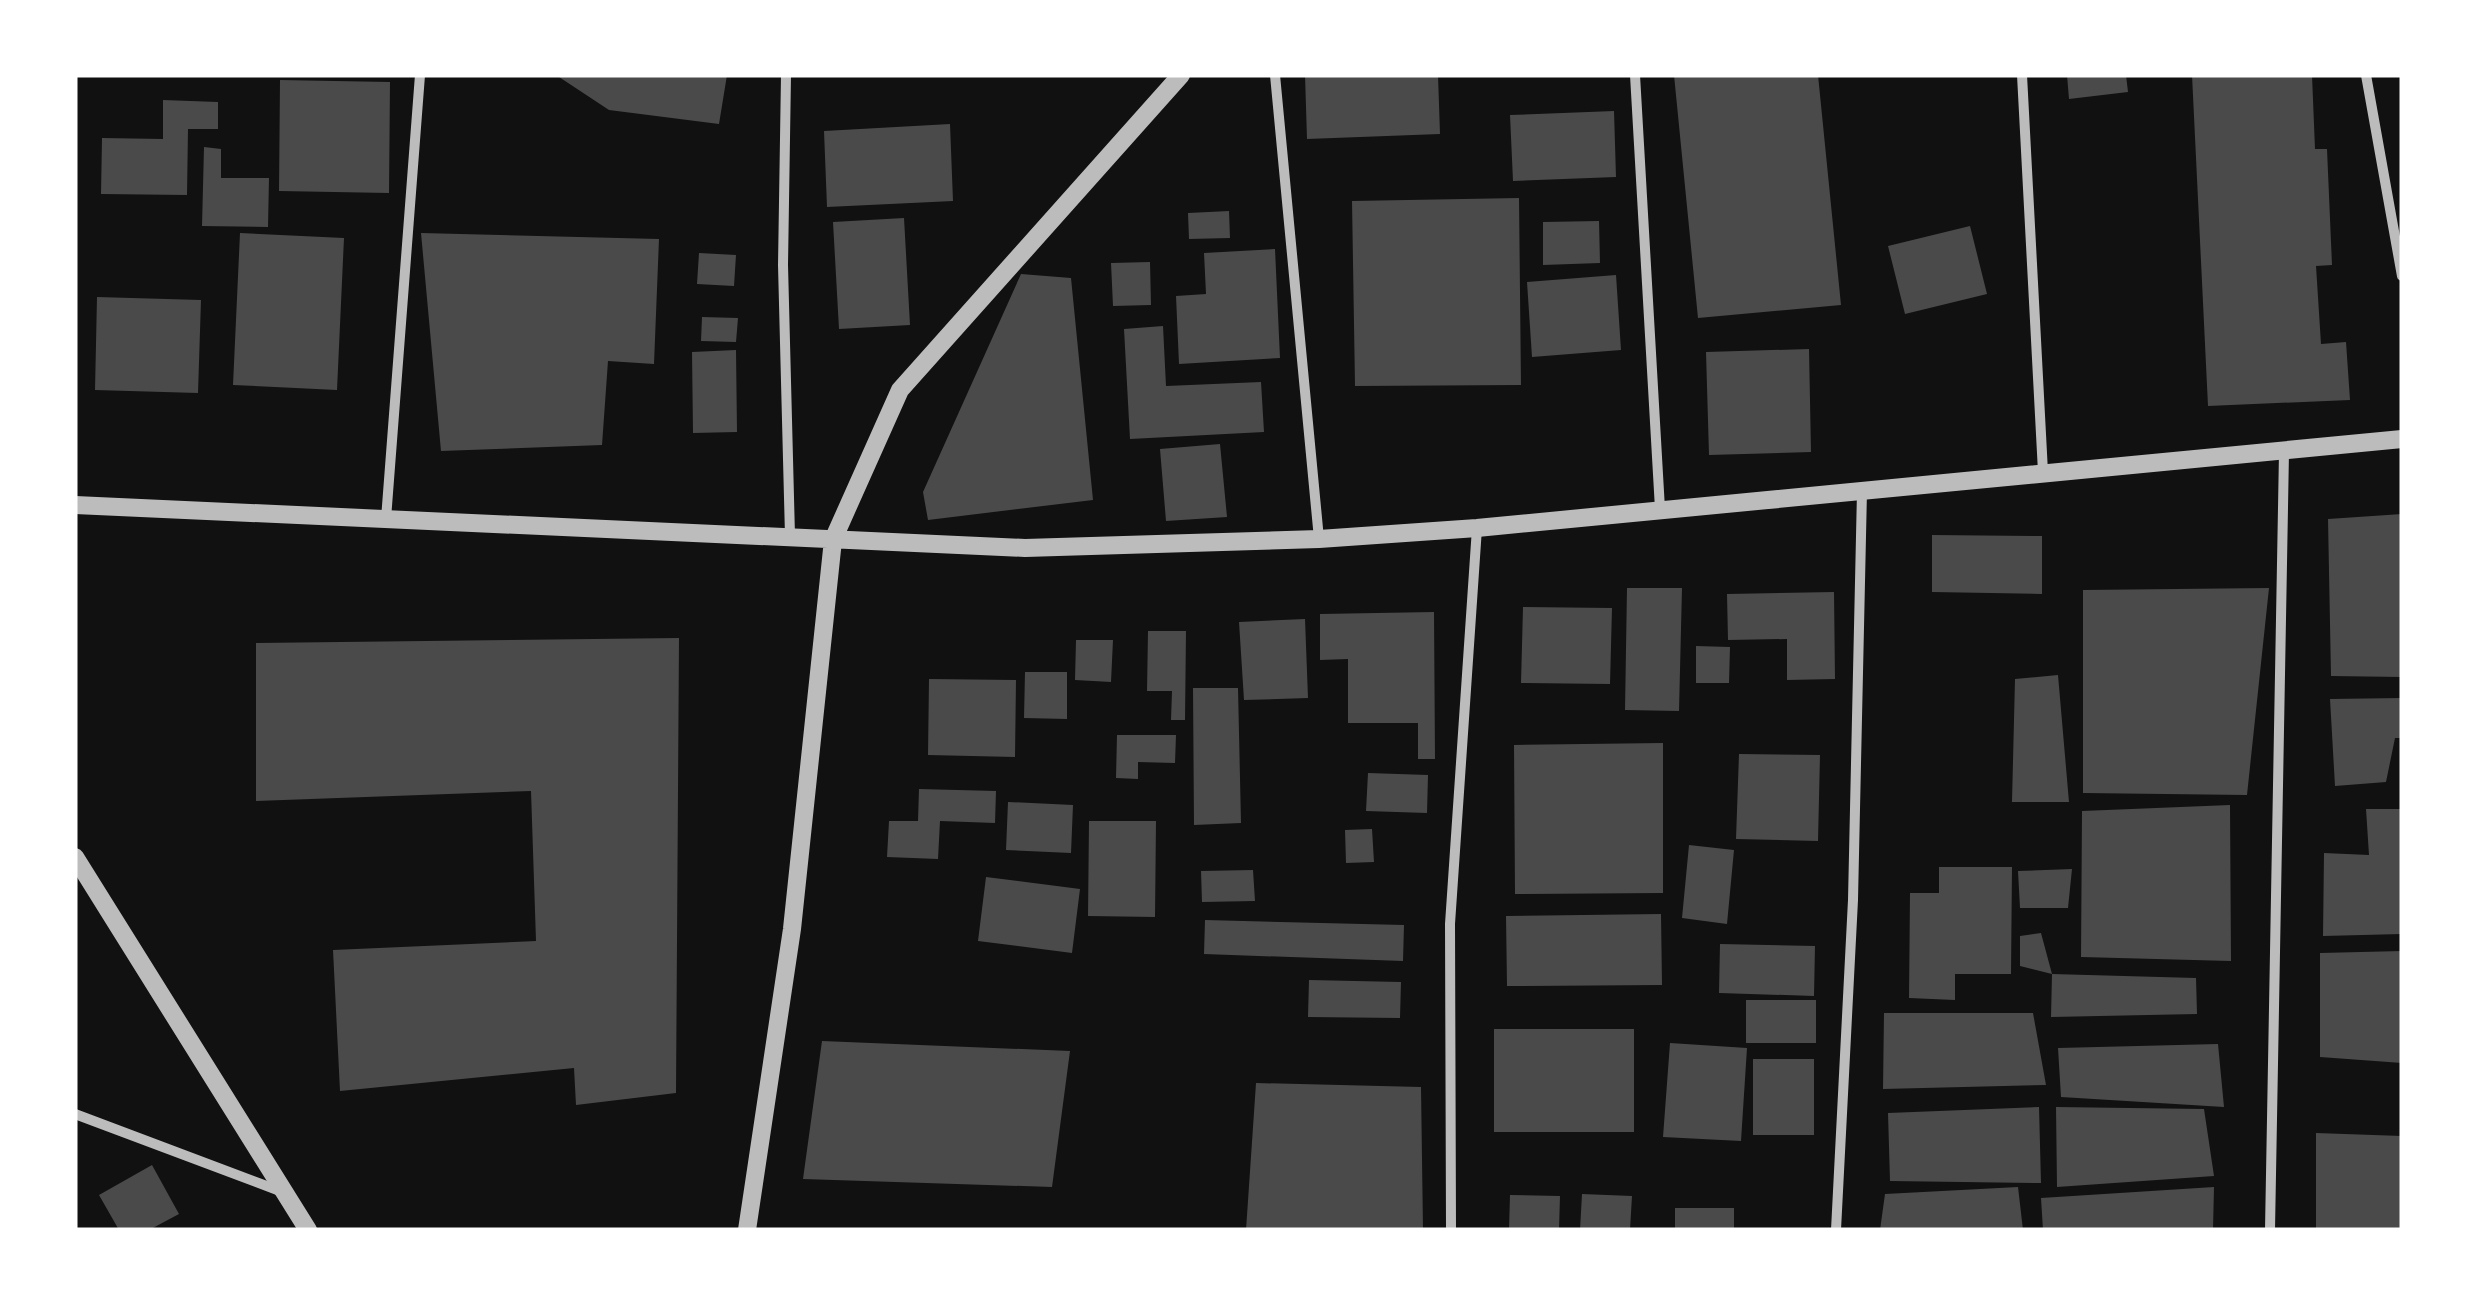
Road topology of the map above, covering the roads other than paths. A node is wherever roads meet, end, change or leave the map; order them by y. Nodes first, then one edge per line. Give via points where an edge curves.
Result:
1 (420, 75) edge
2 (786, 75) edge
3 (1180, 75) edge
4 (1275, 75) edge
5 (1634, 75) edge
6 (2022, 75) edge
7 (2366, 75) edge
8 (2402, 276) edge
9 (2402, 439) edge
10 (2284, 452) junction
11 (2043, 472) junction
12 (1862, 491) junction
13 (75, 505) edge
14 (1660, 509) junction
15 (386, 519) junction
16 (1477, 528) junction
17 (790, 536) junction
18 (1319, 539) junction
19 (833, 540) junction
20 (75, 857) edge
21 (75, 1114) edge
22 (283, 1192) junction
23 (308, 1230) edge
24 (747, 1230) edge
25 (1451, 1230) edge
26 (1836, 1230) edge
27 (2270, 1230) edge

1 - 15 street
2 - 17 street
3 - 19 street via 900,390
4 - 18 street
5 - 14 street
6 - 11 street
7 - 8 street
9 - 10 street
10 - 11 street
10 - 27 street
11 - 12 street
12 - 14 street
12 - 26 street via 1853,900
13 - 15 street
14 - 16 street
15 - 17 street
16 - 18 street
16 - 25 street via 1450,924
17 - 19 street
18 - 19 street via 1026,548
19 - 24 street via 792,929
20 - 22 street
21 - 22 street
22 - 23 street

